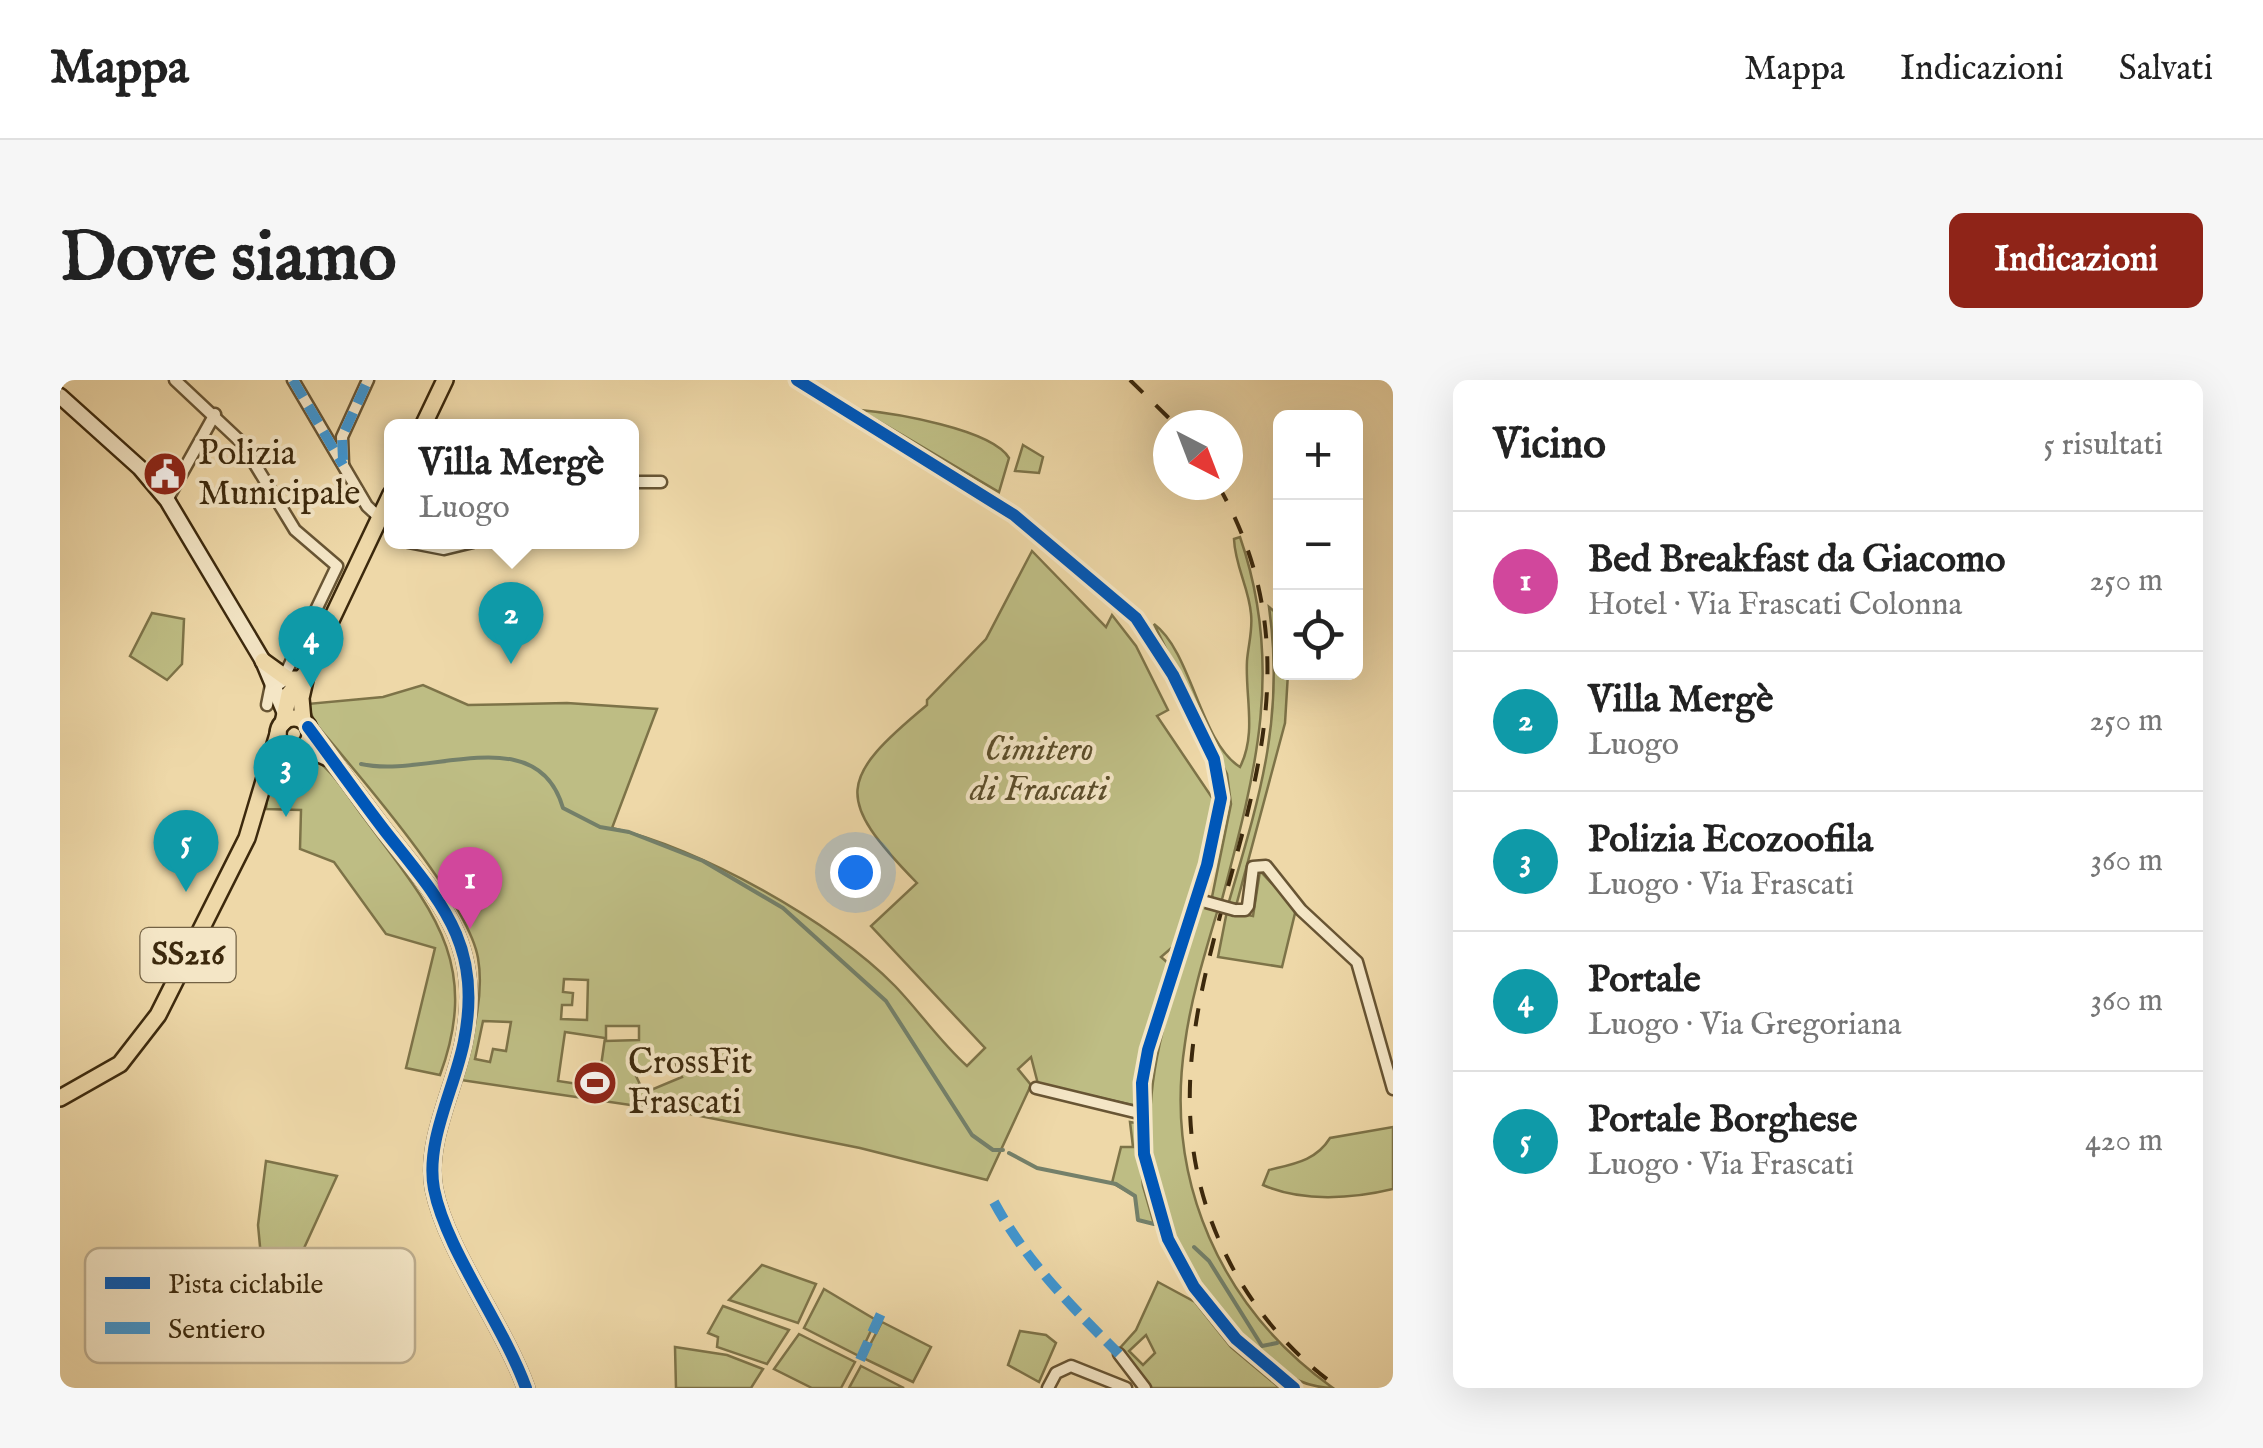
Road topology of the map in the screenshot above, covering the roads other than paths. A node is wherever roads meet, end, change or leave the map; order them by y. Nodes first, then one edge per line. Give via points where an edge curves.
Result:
1 (175, 380) edge
2 (293, 380) edge
3 (368, 380) edge
4 (444, 380) edge
5 (797, 380) edge
6 (60, 396) edge
7 (215, 414) junction
8 (426, 419) edge
9 (343, 465) junction
10 (639, 482) edge
11 (660, 482) dead end
12 (167, 500) junction
13 (384, 508) edge
14 (377, 522) junction
15 (384, 528) edge
16 (263, 661) joint
17 (304, 675) junction
18 (281, 685) junction
19 (267, 705) dead end
20 (305, 721) junction
21 (281, 722) junction
22 (297, 748) junction
23 (332, 761) junction
24 (266, 774) junction
25 (1201, 900) junction
26 (1036, 1088) dead end
27 (1393, 1089) edge
28 (60, 1098) edge
29 (1143, 1114) junction
30 (1119, 1354) dead end
31 (526, 1388) edge
32 (1048, 1388) edge
33 (1126, 1388) edge
34 (1144, 1388) edge
35 (1294, 1388) edge

1 - 7 street
2 - 9 street
3 - 9 street via 342,437
4 - 8 main road
5 - 25 street via 1003,506 1136,618 1173,675 1221,784
6 - 12 street
7 - 12 street
7 - 18 street via 242,444 295,530 337,566
9 - 14 street
10 - 11 street
12 - 16 street
13 - 14 main road
14 - 15 street
14 - 17 main road
16 - 18 main road
17 - 18 main road
17 - 20 main road
18 - 19 street
18 - 20 street
18 - 21 main road
20 - 21 main road
20 - 22 main road via 308,740
20 - 23 street
21 - 22 main road via 284,746
21 - 24 main road, SS216
22 - 23 street
22 - 24 main road
23 - 31 street via 432,888 464,949 468,1021 434,1150 434,1186 447,1228
24 - 28 main road, SS216 via 247,838 153,1022 113,1070
25 - 27 street, bridge via 1245,910 1252,867 1266,866 1357,962
25 - 29 street via 1148,1050
26 - 29 street
29 - 35 street via 1154,1203 1194,1288 1236,1340
30 - 34 street
32 - 33 street via 1056,1373 1071,1366

